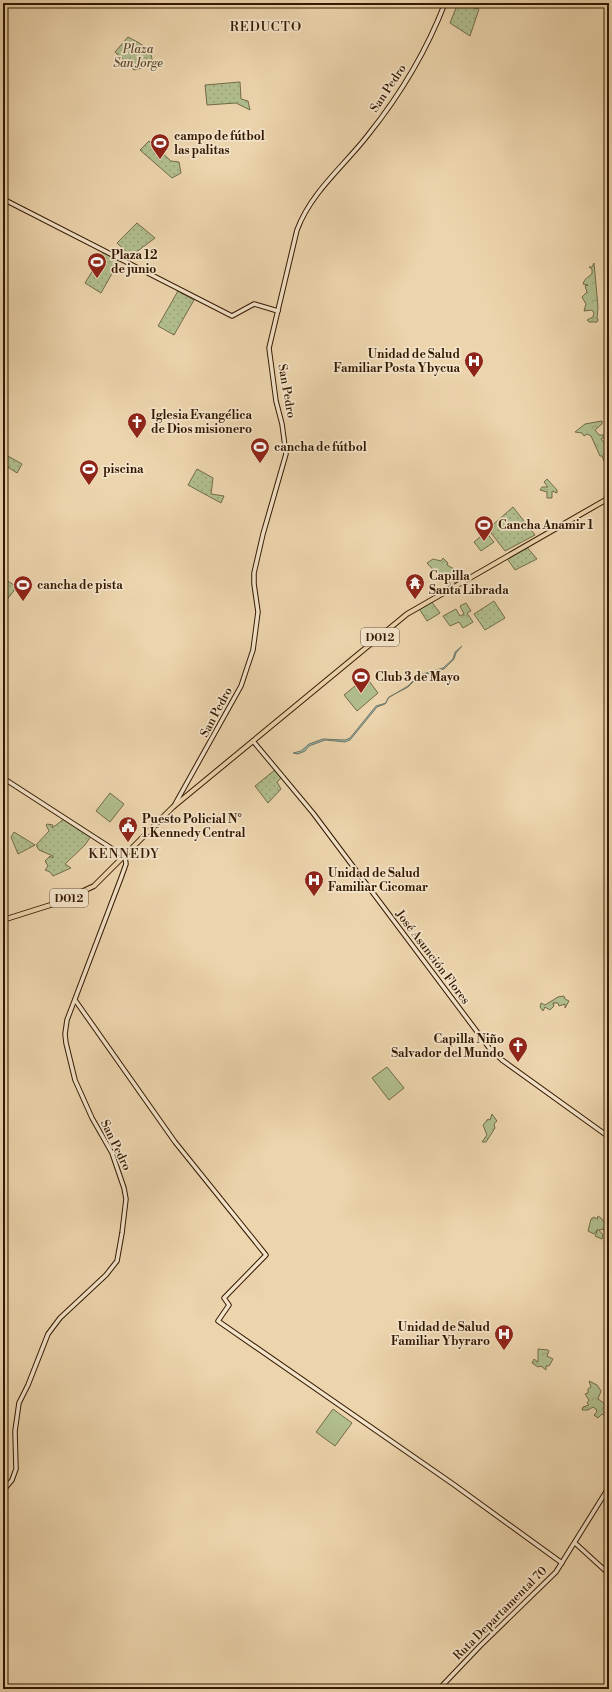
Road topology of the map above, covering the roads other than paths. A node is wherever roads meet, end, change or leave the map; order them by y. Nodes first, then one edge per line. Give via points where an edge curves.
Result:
1 (445, 3) edge
2 (3, 199) edge
3 (278, 311) junction
4 (609, 498) edge
5 (253, 741) junction
6 (3, 778) edge
7 (180, 795) junction
8 (183, 798) junction
9 (173, 807) junction
10 (125, 857) junction
11 (3, 920) edge
12 (75, 1000) junction
13 (609, 1137) edge
14 (609, 1487) edge
15 (3, 1491) edge
16 (575, 1543) junction
17 (562, 1563) junction
18 (609, 1574) edge
19 (439, 1689) edge

1 - 3 street, San Pedro via 431,38 389,105 369,134 316,195 304,213 297,230
2 - 3 street via 232,316 254,304
3 - 7 street, San Pedro via 270,348 286,454 254,573 258,612 256,635 241,686
4 - 5 main road, D012 via 415,608
5 - 8 main road, D012
5 - 13 street, José Asunción Flores via 309,808 490,1049
6 - 10 street
7 - 8 main road
7 - 9 street, San Pedro
8 - 9 main road, D012
9 - 10 main road, D012
10 - 11 main road, D012 via 89,889
10 - 12 street, San Pedro via 126,864
12 - 15 street, San Pedro via 67,1020 65,1034 68,1057 78,1088 112,1153 121,1176 126,1199 122,1234 117,1261 102,1281 56,1322 44,1342 19,1403 15,1431 16,1469 12,1480
12 - 17 street via 180,1148 266,1255 224,1298 229,1305 218,1321
14 - 16 street, Ruta Departamental 70
16 - 17 street, Ruta Departamental 70
16 - 18 street
17 - 19 street, Ruta Departamental 70 via 544,1585

